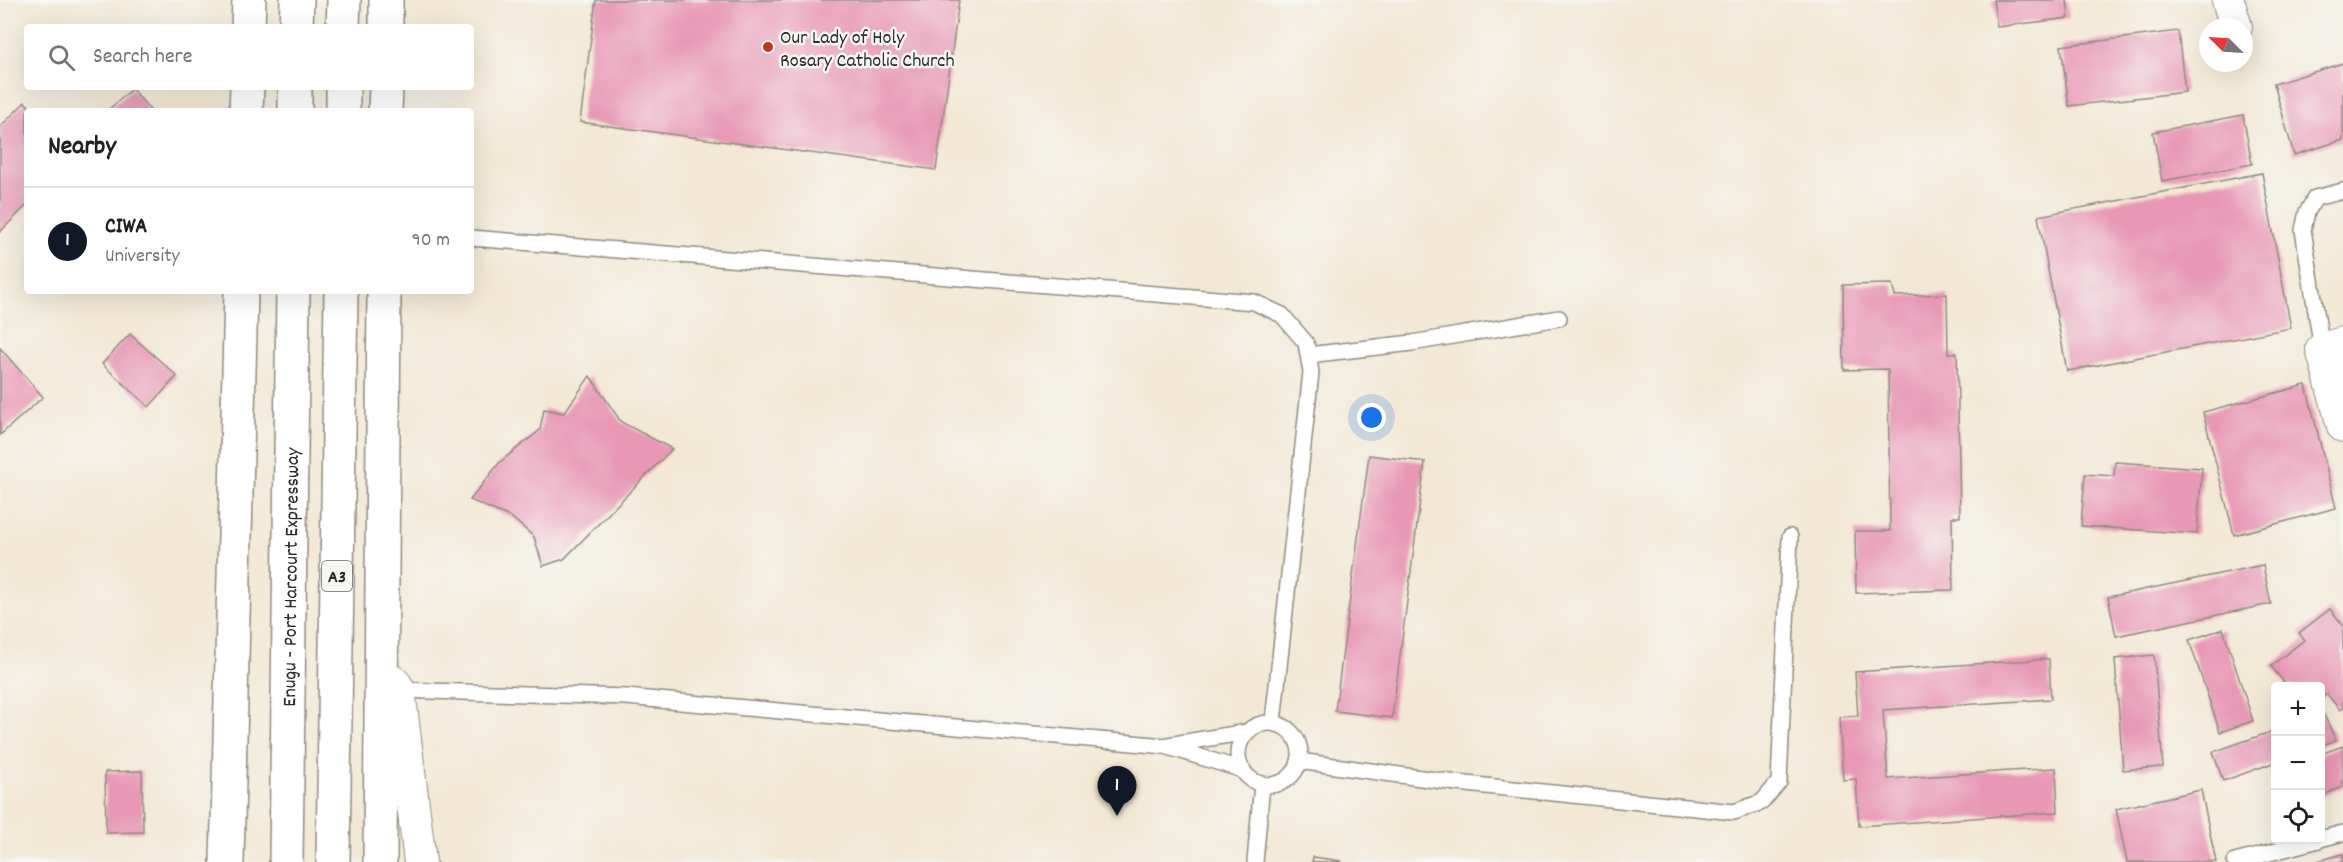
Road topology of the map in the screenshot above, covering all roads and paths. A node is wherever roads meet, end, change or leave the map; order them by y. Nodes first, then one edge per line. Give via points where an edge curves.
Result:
1 (249, 0) edge
2 (297, 0) edge
3 (344, 0) edge
4 (386, 0) edge
5 (2228, 0) edge
6 (2233, 18) edge
7 (248, 24) edge
8 (296, 24) edge
9 (343, 24) edge
10 (386, 24) edge
11 (247, 90) edge
12 (295, 90) edge
13 (343, 90) edge
14 (386, 90) edge
15 (246, 108) edge
16 (295, 108) edge
17 (343, 108) edge
18 (386, 108) edge
19 (2343, 191) edge
20 (474, 238) edge
21 (241, 294) edge
22 (292, 294) edge
23 (341, 294) edge
24 (384, 294) edge
25 (1559, 318) dead end
26 (2333, 346) edge
27 (1308, 355) junction
28 (2343, 426) edge
29 (1790, 537) dead end
30 (390, 685) junction
31 (1273, 722) junction
32 (1247, 732) junction
33 (1165, 746) junction
34 (1299, 761) junction
35 (1243, 770) junction
36 (1262, 784) junction
37 (2343, 833) edge
38 (2325, 838) edge
39 (2302, 844) edge
40 (227, 862) edge
41 (286, 862) edge
42 (333, 862) edge
43 (380, 862) edge
44 (420, 862) edge
45 (1255, 862) edge
46 (2235, 862) edge

1 - 7 main road
2 - 8 main road
3 - 9 main road
4 - 10 main road
5 - 6 street
11 - 15 main road
12 - 16 main road
13 - 17 main road
14 - 18 main road
19 - 26 lane via 2315,198 2303,230
20 - 27 lane via 1254,302 1282,315 1306,343
21 - 40 main road
22 - 41 main road, Enugu - Port Harcourt Expressway
23 - 42 main road, A3
24 - 30 main road
25 - 27 lane via 1412,343
26 - 28 street
27 - 31 lane via 1311,372
29 - 34 lane via 1779,782 1762,802 1734,812 1457,783
30 - 33 lane via 626,697
30 - 43 main road
30 - 44 street
31 - 32 lane via 1261,723
31 - 34 lane via 1285,726 1296,738 1300,745
32 - 33 lane
32 - 35 lane via 1239,754
33 - 35 lane
34 - 36 lane via 1285,780
35 - 36 lane
36 - 45 lane
37 - 38 lane
39 - 46 lane

